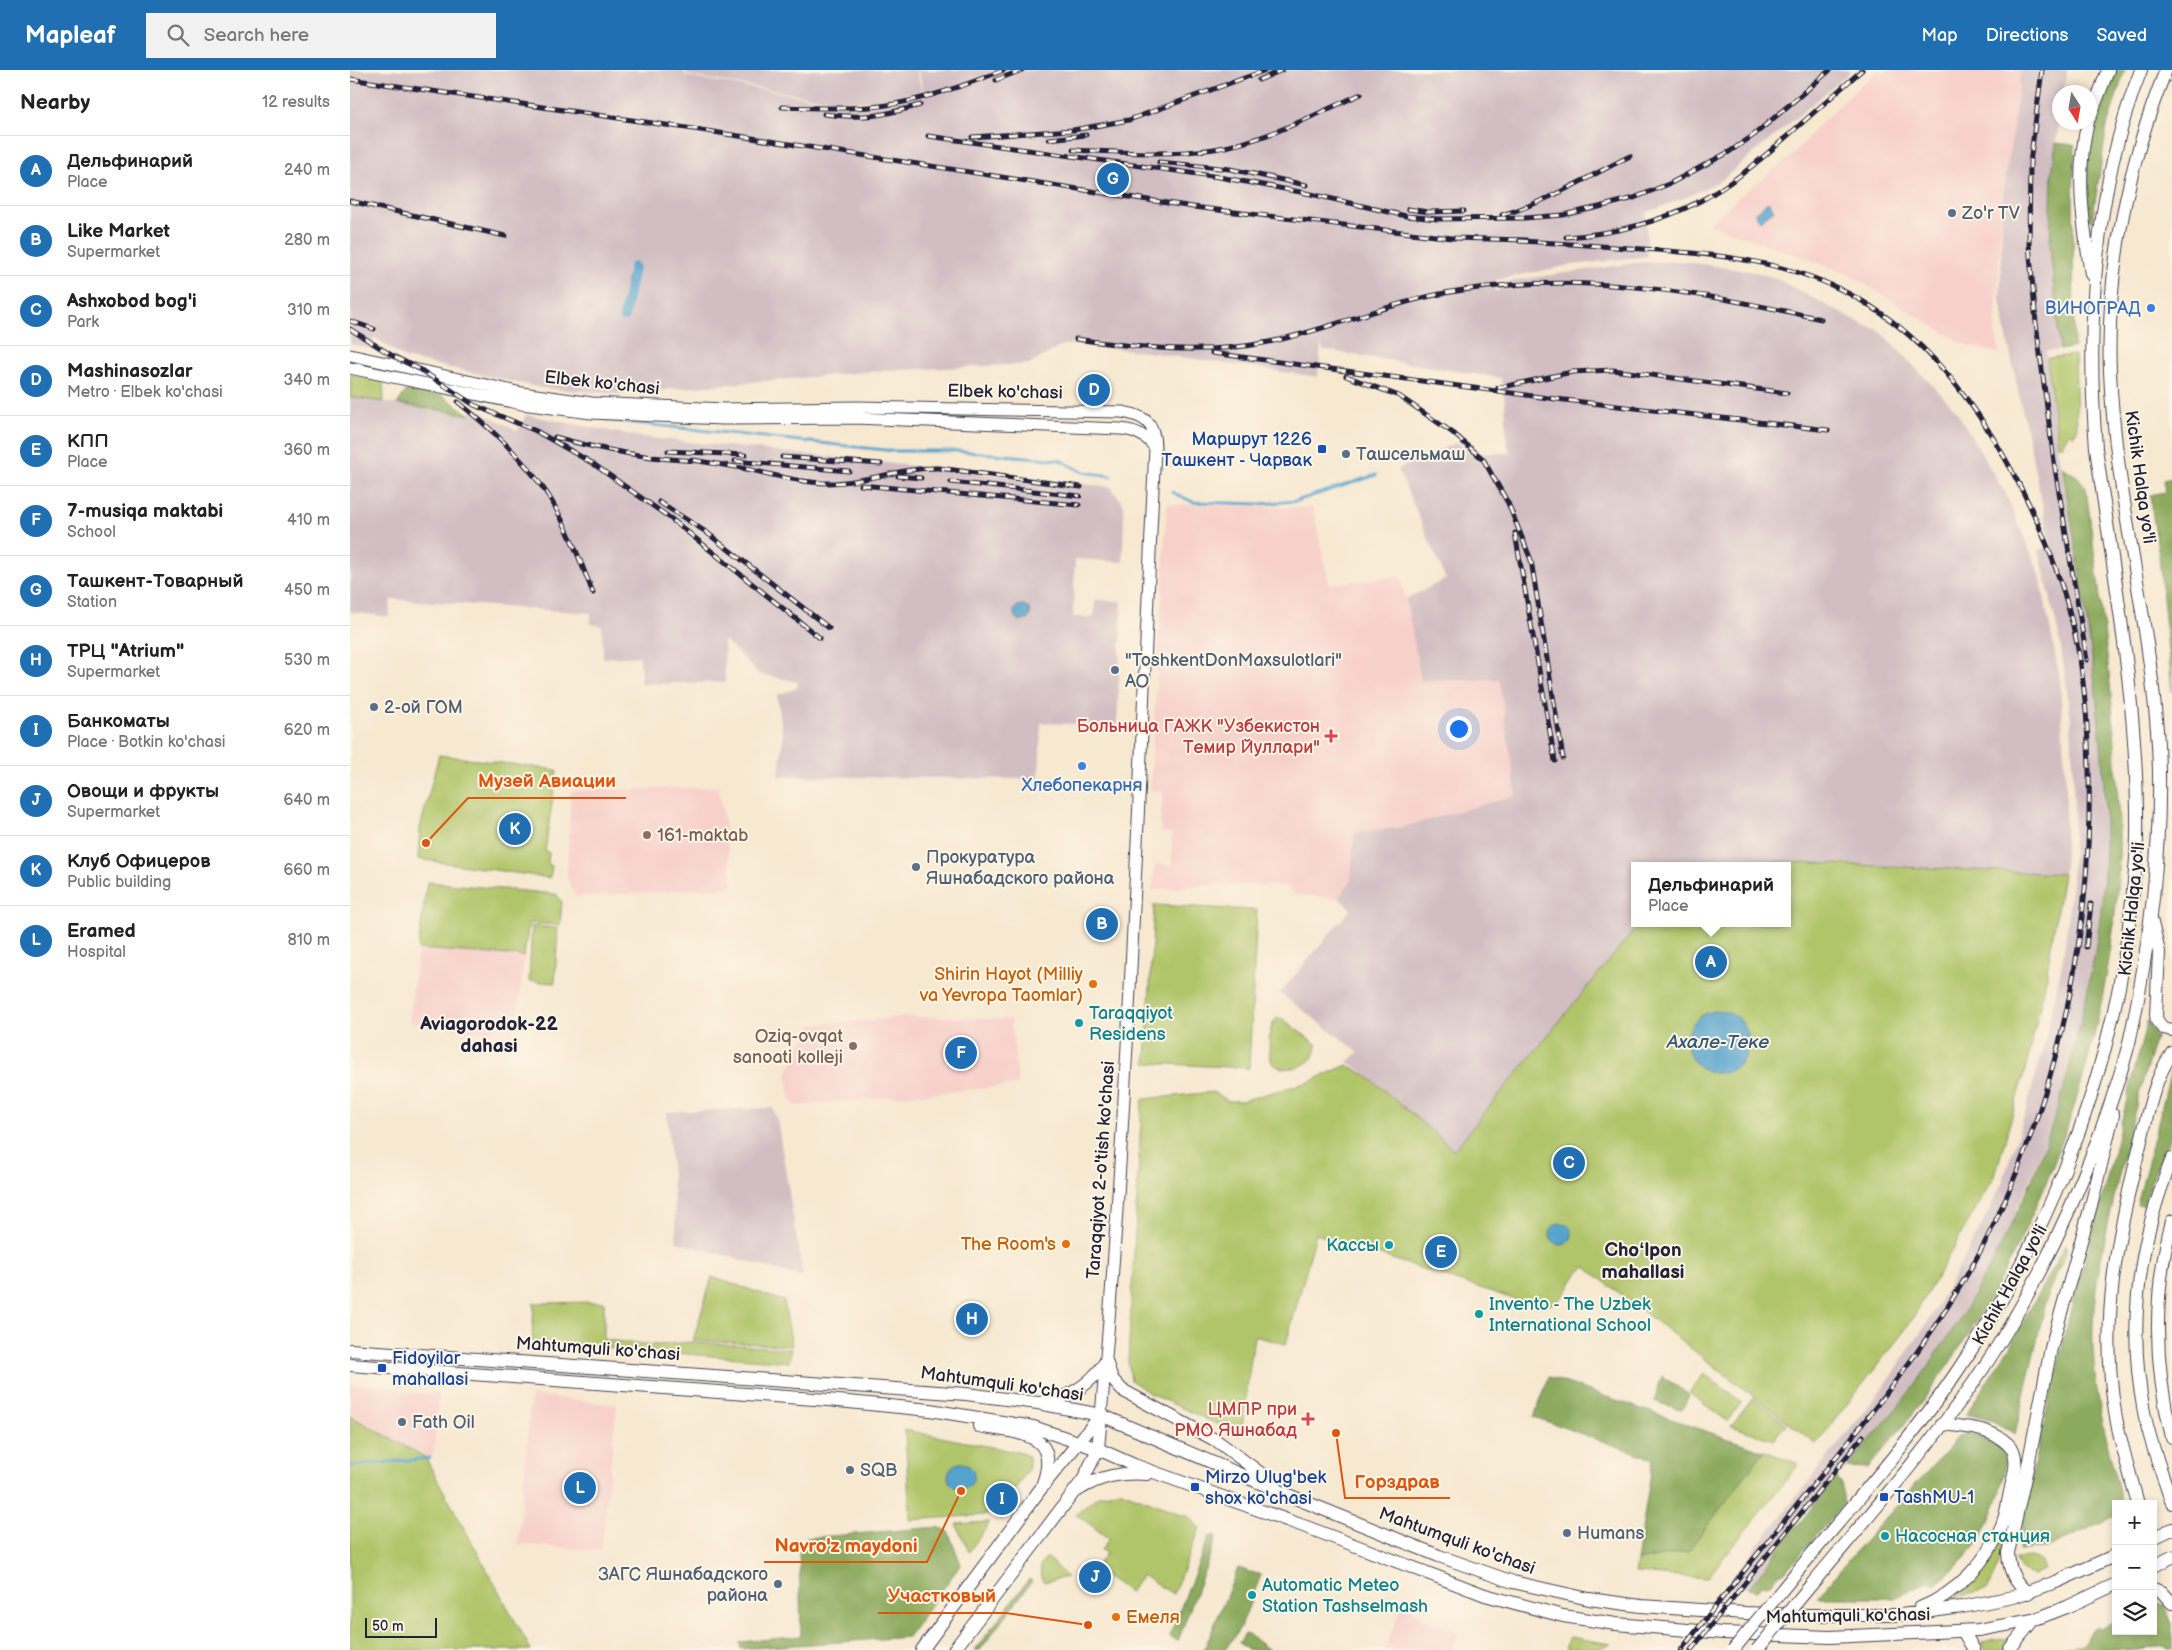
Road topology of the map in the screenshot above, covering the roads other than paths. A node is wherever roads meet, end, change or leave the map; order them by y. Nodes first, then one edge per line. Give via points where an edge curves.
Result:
1 (2108, 70) edge
2 (2141, 70) edge
3 (2166, 70) edge
4 (2097, 99) edge
5 (2087, 130) edge
6 (2095, 293) junction
7 (350, 354) edge
8 (350, 368) edge
9 (1155, 448) junction
10 (2150, 918) junction
11 (2172, 1030) edge
12 (2128, 1045) junction
13 (2172, 1053) edge
14 (2172, 1159) edge
15 (2172, 1221) edge
16 (350, 1350) edge
17 (1106, 1361) junction
18 (350, 1365) edge
19 (829, 1383) junction
20 (828, 1400) junction
21 (1038, 1403) junction
22 (930, 1410) junction
23 (1927, 1413) junction
24 (1101, 1416) junction
25 (1942, 1424) junction
26 (2172, 1437) edge
27 (1078, 1442) junction
28 (1098, 1449) junction
29 (1167, 1477) junction
30 (1042, 1487) junction
31 (1073, 1493) junction
32 (1293, 1497) junction
33 (2137, 1500) edge
34 (2171, 1500) edge
35 (2112, 1557) edge
36 (2172, 1557) edge
37 (2157, 1564) edge
38 (2112, 1587) edge
39 (2156, 1590) edge
40 (2028, 1593) junction
41 (2172, 1603) edge
42 (1901, 1615) junction
43 (2033, 1620) junction
44 (1962, 1631) junction
45 (922, 1650) edge
46 (954, 1650) edge
47 (1733, 1650) edge
48 (1757, 1650) edge
49 (1974, 1650) edge
50 (2009, 1650) edge

1 - 4 main road
2 - 6 main road, Kichik Halqa yo'li via 2106,193
3 - 10 main road, Kichik Halqa yo'li via 2149,117 2122,218 2110,321 2110,374 2116,437 2158,740 2158,824
5 - 6 main road via 2082,159 2082,218
6 - 23 main road, Kichik Halqa yo'li via 2092,376 2096,448 2128,667 2136,768 2136,862 2130,921 2116,1004 2102,1061 2070,1156 2038,1230 2006,1292 1957,1372
7 - 9 main road, Elbek ko'chasi via 522,393 592,403 725,409 858,407 1122,412 1140,416 1149,423 1155,437
8 - 9 main road, Elbek ko'chasi via 522,404 591,413 1120,429 1141,434
9 - 17 main road, Taraqqiyot 2-o'tish ko'chasi via 1124,1090
10 - 11 main road via 2159,952 2156,1019 2163,1028
10 - 12 main road, Kichik Halqa yo'li via 2141,985
12 - 25 main road, Kichik Halqa yo'li via 2094,1148 2046,1263 1991,1356
12 - 40 main road via 2095,1193 2050,1348 2008,1552 2013,1575
13 - 33 main road via 2161,1073 2145,1126 2110,1288 2109,1348 2114,1411
14 - 34 main road via 2156,1202 2144,1250 2136,1326 2144,1413
15 - 26 main road via 2160,1281 2158,1330 2162,1386
16 - 19 main road, Mahtumquli ko'chasi
17 - 21 main road via 1080,1388 1063,1398
17 - 24 main road, Taraqqiyot 2-o'tish ko'chasi
17 - 32 main road via 1112,1379 1122,1390 1218,1441
18 - 20 main road, Mahtumquli ko'chasi
19 - 20 main road
19 - 21 main road, Mahtumquli ko'chasi
20 - 22 main road, Mahtumquli ko'chasi
21 - 24 main road, Mahtumquli ko'chasi
22 - 27 main road, Mahtumquli ko'chasi via 1033,1427
22 - 30 main road via 960,1422 1038,1439 1046,1448 1048,1458
23 - 25 main road
23 - 47 main road, Kichik Halqa yo'li, bridge
24 - 27 main road
24 - 28 main road
24 - 32 main road, Mahtumquli ko'chasi
25 - 42 main road via 1979,1430 2004,1439 2014,1452 2015,1470 2003,1524 1979,1562 1949,1593
25 - 48 main road, Kichik Halqa yo'li, bridge
27 - 28 main road, Mahtumquli ko'chasi
27 - 30 main road
28 - 29 main road, Mahtumquli ko'chasi
28 - 31 main road
29 - 31 main road via 1112,1474
29 - 44 main road, Mahtumquli ko'chasi via 1460,1586 1563,1616 1643,1628 1776,1636 1884,1636
30 - 45 main road
31 - 46 main road
32 - 42 main road, Mahtumquli ko'chasi via 1485,1573 1564,1595 1641,1606 1745,1613
35 - 40 main road, Mahtumquli ko'chasi
36 - 37 main road
38 - 43 main road, Mahtumquli ko'chasi
39 - 41 main road
40 - 42 main road, Mahtumquli ko'chasi via 1997,1601
43 - 44 main road, Mahtumquli ko'chasi
43 - 50 main road
44 - 49 main road

